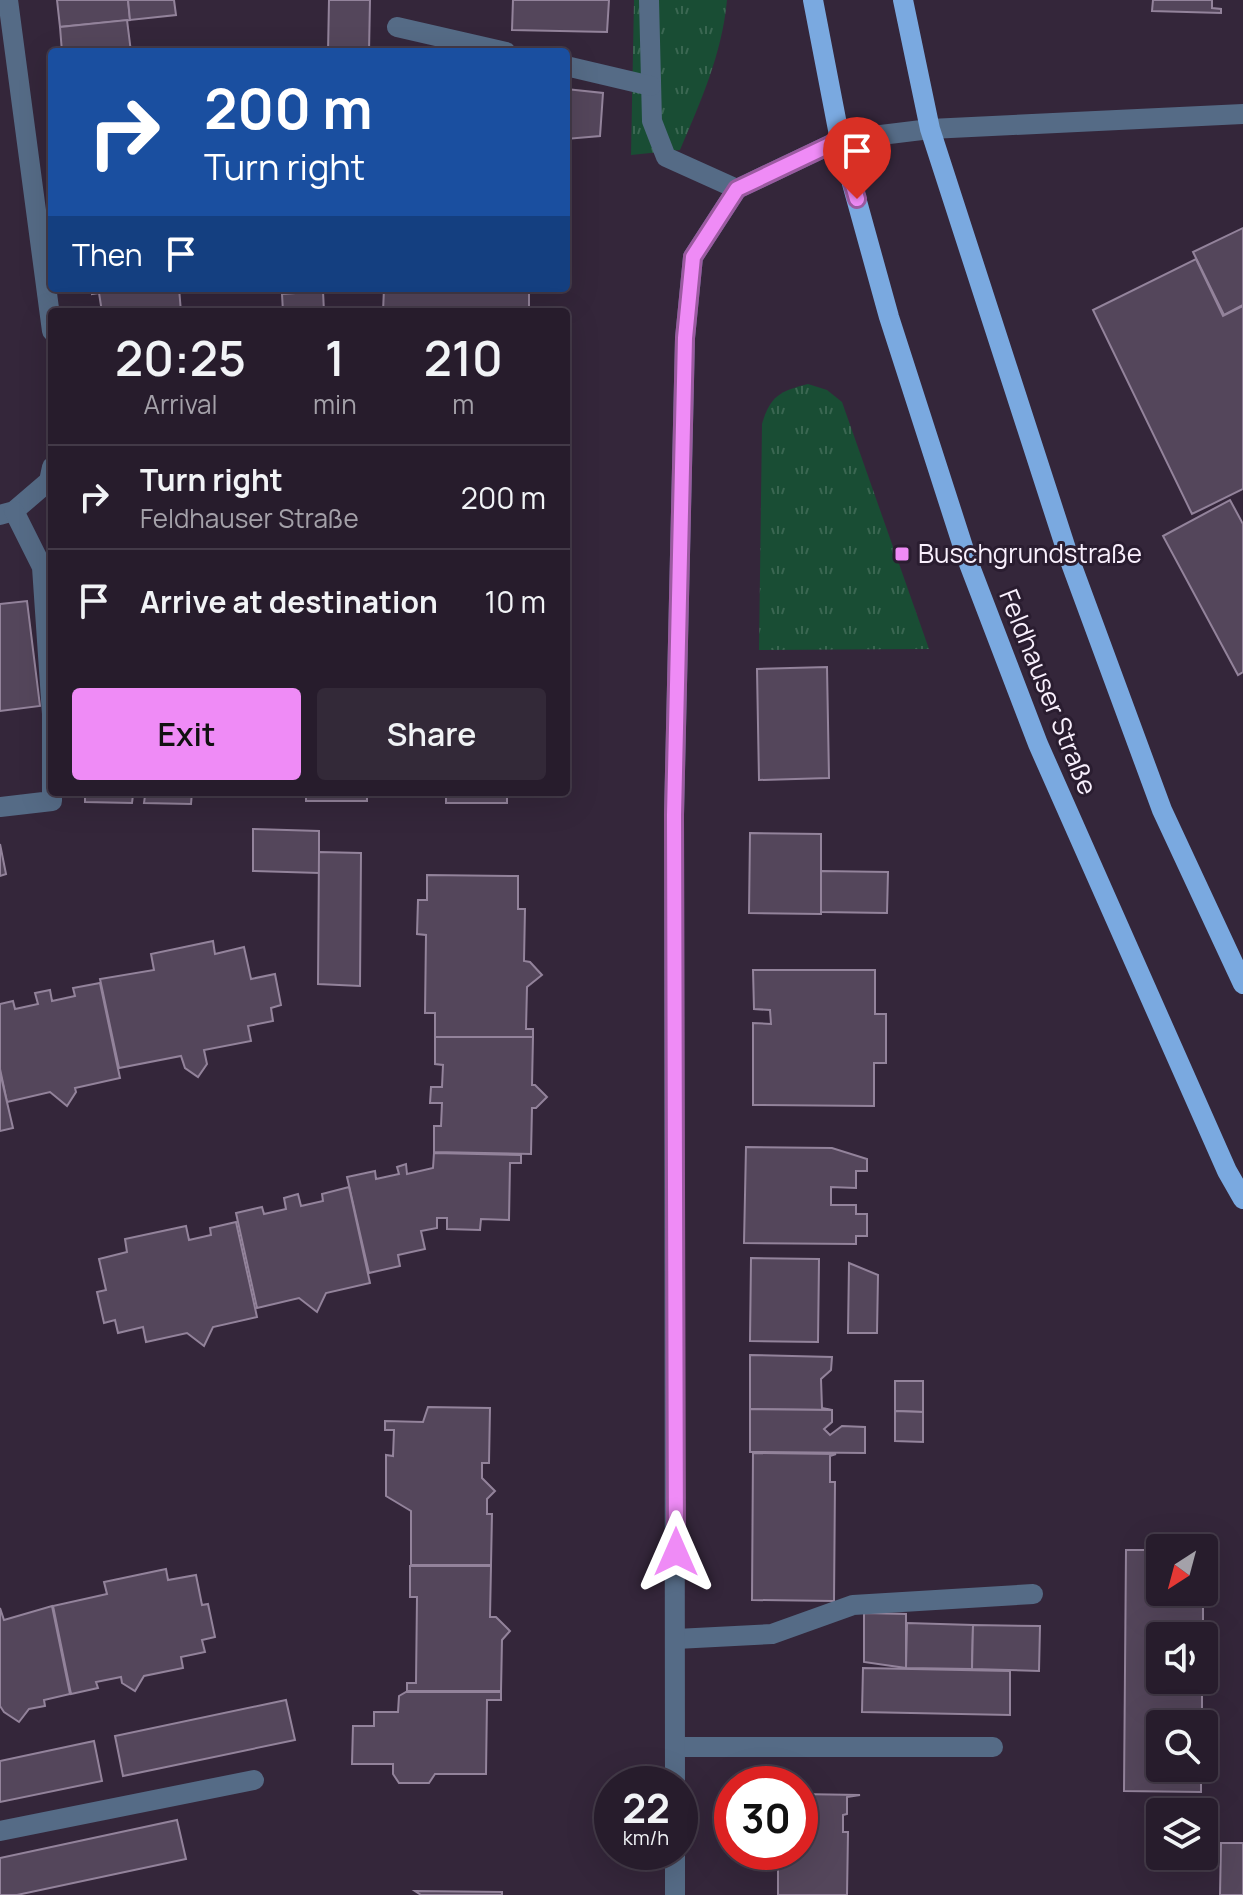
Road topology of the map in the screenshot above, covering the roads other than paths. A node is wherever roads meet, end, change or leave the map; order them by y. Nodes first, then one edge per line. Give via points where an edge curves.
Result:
1 (8, 0) edge
2 (649, 0) edge
3 (813, 0) edge
4 (903, 0) edge
5 (397, 27) dead end
6 (489, 48) edge
7 (570, 67) edge
8 (651, 86) junction
9 (1243, 114) edge
10 (930, 129) junction
11 (840, 140) junction
12 (737, 189) junction
13 (49, 308) edge
14 (48, 482) edge
15 (7, 513) edge
16 (48, 655) edge
17 (52, 796) edge
18 (0, 807) edge
19 (1243, 984) edge
20 (1243, 1199) edge
21 (1033, 1594) dead end
22 (676, 1639) junction
23 (675, 1747) junction
24 (993, 1747) dead end
25 (675, 1766) edge
26 (254, 1780) dead end
27 (0, 1831) edge
28 (675, 1870) edge
29 (675, 1895) edge

1 - 13 street
2 - 8 street
3 - 11 main road, Feldhauser Straße
4 - 10 main road
5 - 6 street
7 - 8 street
8 - 12 street via 652,121 666,157
9 - 10 street
10 - 11 street
10 - 19 main road via 1079,588 1162,810
11 - 12 street
11 - 20 main road, Feldhauser Straße via 889,317 966,556 1044,759
12 - 22 street via 693,257 685,338 674,815
14 - 15 street
15 - 16 street via 42,567
17 - 18 street via 52,801
21 - 22 street via 853,1605 772,1634
22 - 23 street
23 - 24 street
23 - 25 street
26 - 27 street
28 - 29 street

